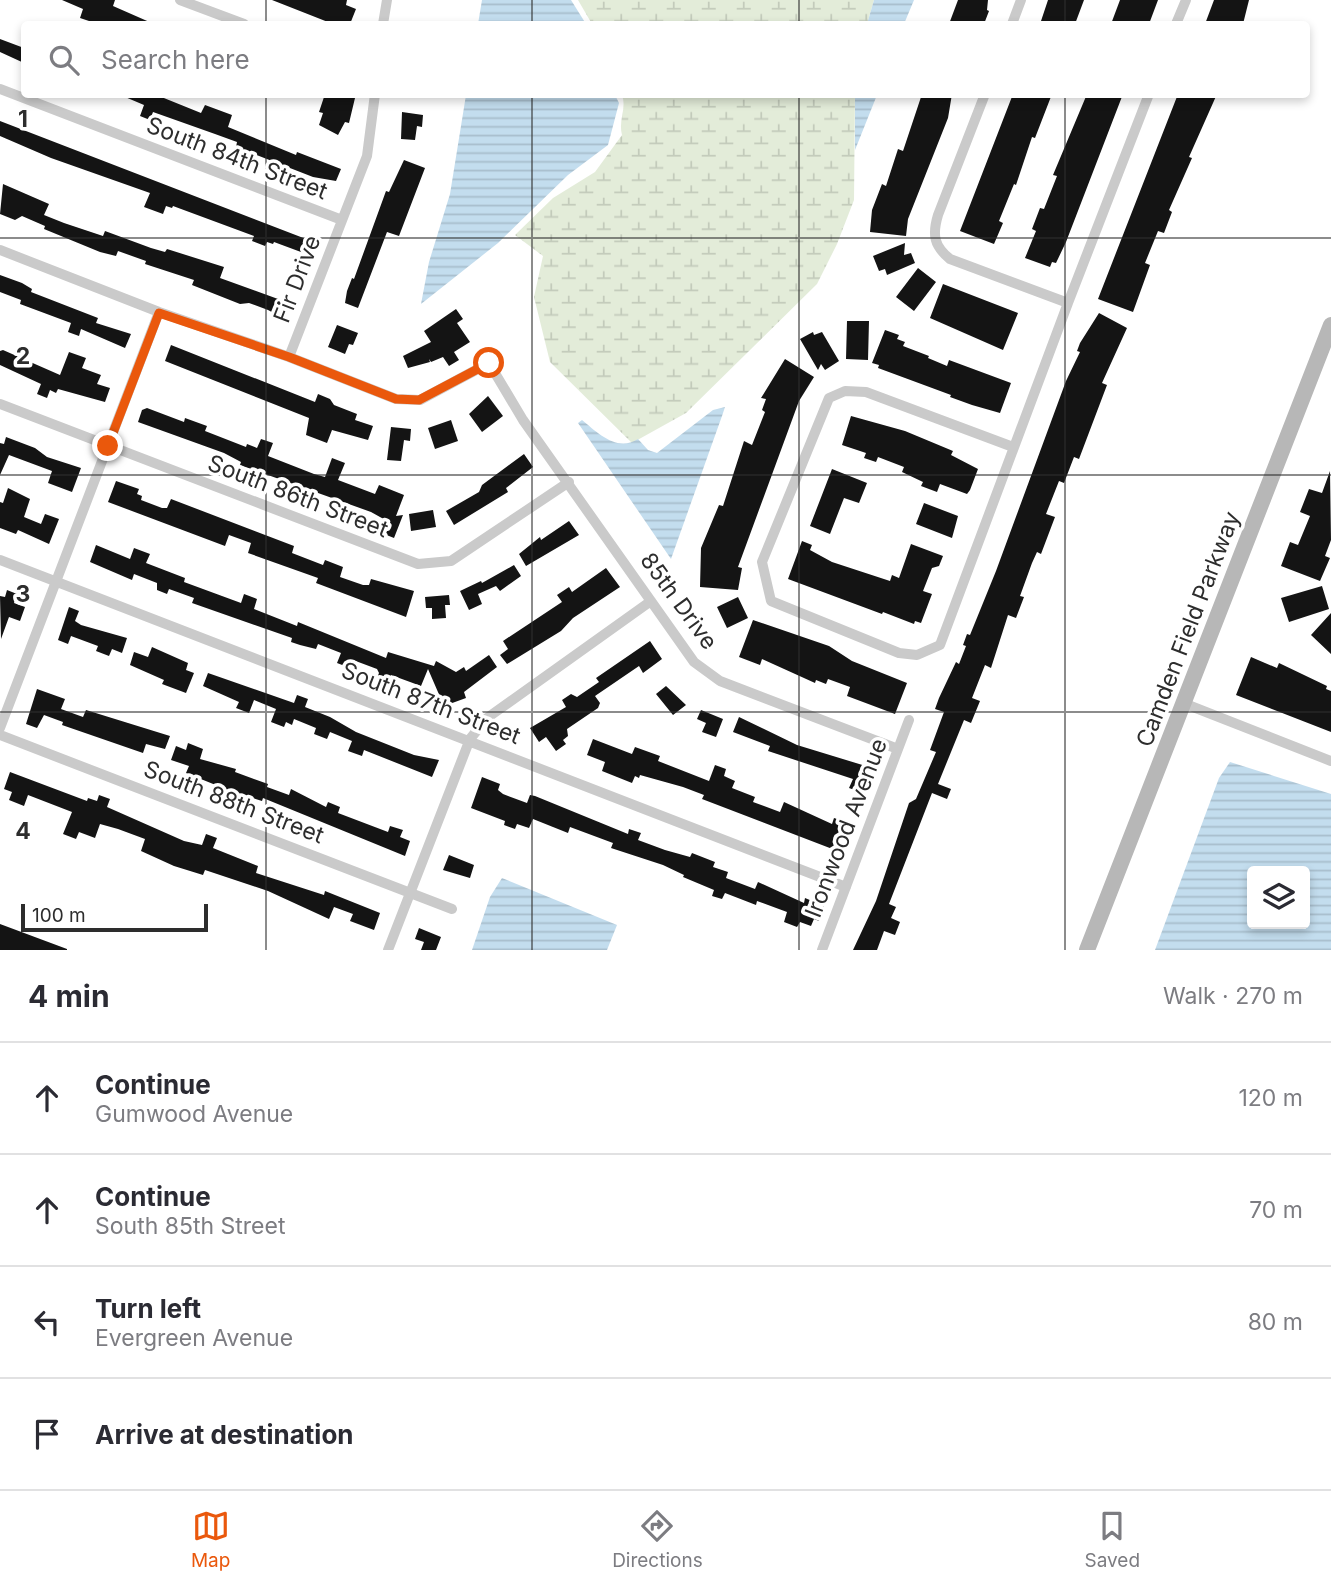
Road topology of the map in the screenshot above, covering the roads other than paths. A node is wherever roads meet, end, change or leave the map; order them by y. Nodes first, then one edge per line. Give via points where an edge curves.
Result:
1 (180, 0) edge
2 (387, 0) edge
3 (1021, 0) edge
4 (1186, 0) edge
5 (236, 21) edge
6 (384, 21) edge
7 (1013, 21) edge
8 (1177, 21) edge
9 (0, 89) edge
10 (21, 97) edge
11 (23, 98) edge
12 (374, 98) edge
13 (983, 98) edge
14 (1147, 98) edge
15 (342, 220) junction
16 (0, 250) edge
17 (1068, 303) junction
18 (159, 313) junction
19 (1331, 324) edge
20 (289, 357) junction
21 (0, 404) edge
22 (108, 446) junction
23 (1013, 447) junction
24 (569, 482) junction
25 (0, 560) edge
26 (58, 581) junction
27 (651, 601) junction
28 (1183, 703) junction
29 (909, 720) dead end
30 (0, 729) edge
31 (0, 735) edge
32 (470, 739) junction
33 (898, 749) junction
34 (1331, 761) edge
35 (846, 887) junction
36 (411, 893) junction
37 (452, 909) dead end
38 (388, 950) edge
39 (822, 950) edge
40 (1087, 950) edge

1 - 5 street
2 - 6 street
3 - 7 street
4 - 8 street
9 - 10 street, South 84th Street
11 - 15 street, South 84th Street
12 - 15 street, Fir Drive via 367,156
13 - 17 street via 938,215 933,232 938,249 950,259
14 - 17 street
15 - 20 street, Fir Drive
16 - 18 street
17 - 23 street
18 - 20 street
18 - 22 street
19 - 28 street, Camden Field Parkway
20 - 24 street, 85th Drive via 396,399 419,400 489,363
21 - 22 street, South 86th Street
22 - 24 street, South 86th Street via 418,564 452,561
22 - 26 street
23 - 23 street via 940,645 917,655 899,653 771,601 762,562 828,398 845,391 866,392
24 - 27 street, 85th Drive
25 - 26 street, South 87th Street
26 - 30 street
26 - 32 street, South 87th Street
27 - 32 street via 487,718
27 - 33 street, 85th Drive via 694,662 720,681
28 - 34 street
28 - 40 street, Camden Field Parkway
29 - 33 street, Ironwood Avenue
31 - 36 street, South 88th Street
32 - 35 street, South 87th Street
32 - 36 street
33 - 35 street, Ironwood Avenue
35 - 39 street, Ironwood Avenue
36 - 37 street, South 88th Street
36 - 38 street

